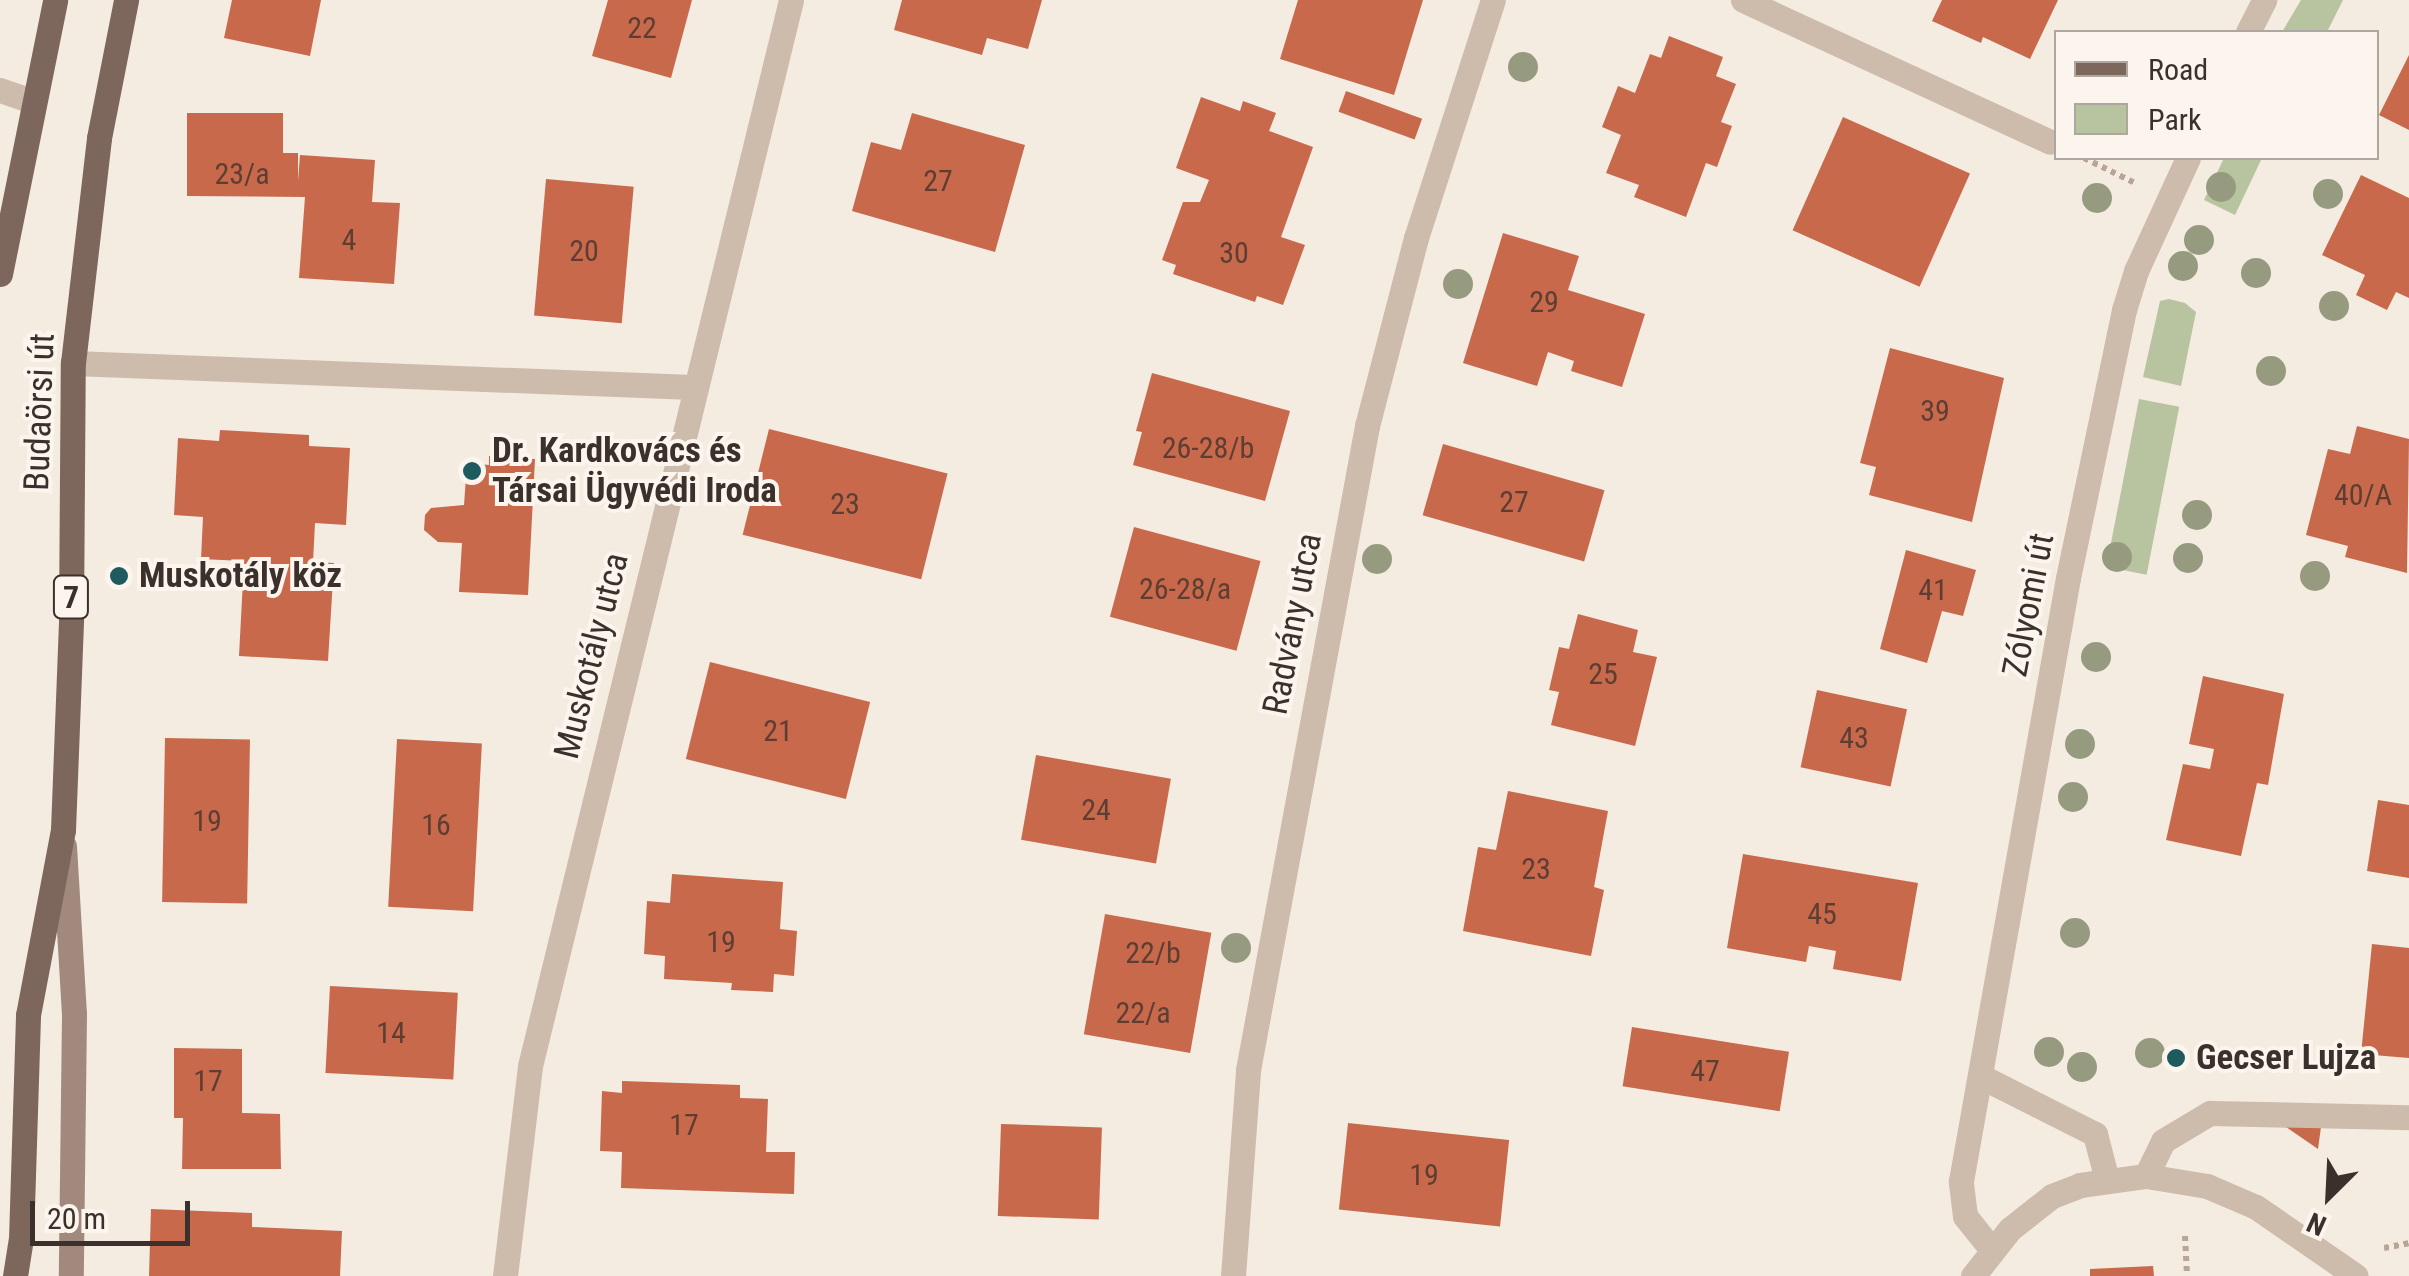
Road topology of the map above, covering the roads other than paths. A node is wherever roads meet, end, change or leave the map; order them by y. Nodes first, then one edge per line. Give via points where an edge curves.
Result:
1 (54, 0) edge
2 (126, 0) edge
3 (792, 0) edge
4 (1493, 0) edge
5 (1743, 0) edge
6 (2264, 0) edge
7 (2249, 30) edge
8 (0, 90) edge
9 (34, 102) junction
10 (2050, 142) dead end
11 (2187, 160) edge
12 (0, 274) edge
13 (73, 363) junction
14 (693, 387) junction
15 (63, 830) junction
16 (1980, 1076) junction
17 (2409, 1117) edge
18 (2146, 1176) junction
19 (2107, 1180) junction
20 (1992, 1250) junction
21 (15, 1276) edge
22 (71, 1276) edge
23 (504, 1276) edge
24 (1233, 1276) edge
25 (1974, 1276) edge
26 (2356, 1276) edge

1 - 9 main road
2 - 13 main road, Budaörsi út / 7 via 100,138
3 - 14 street, Muskotály utca
4 - 24 street, Radvány utca via 1416,238 1363,444 1248,1070
5 - 10 street
6 - 7 street
8 - 9 street
9 - 12 main road
11 - 16 street, Zólyomi út via 2124,310 2068,578
13 - 14 street
13 - 15 main road, Budaörsi út / 7
14 - 23 street, Muskotály utca via 530,1066
15 - 21 main road, Budaörsi út / 7 via 28,1015
15 - 22 main road, Budaörsi út via 74,1014
16 - 19 street via 2095,1134
16 - 20 street, Zólyomi út via 1962,1180 1965,1216
17 - 18 street via 2210,1113 2163,1140
18 - 19 street
18 - 26 street via 2206,1186 2256,1207
19 - 20 street via 2052,1196
20 - 25 street

